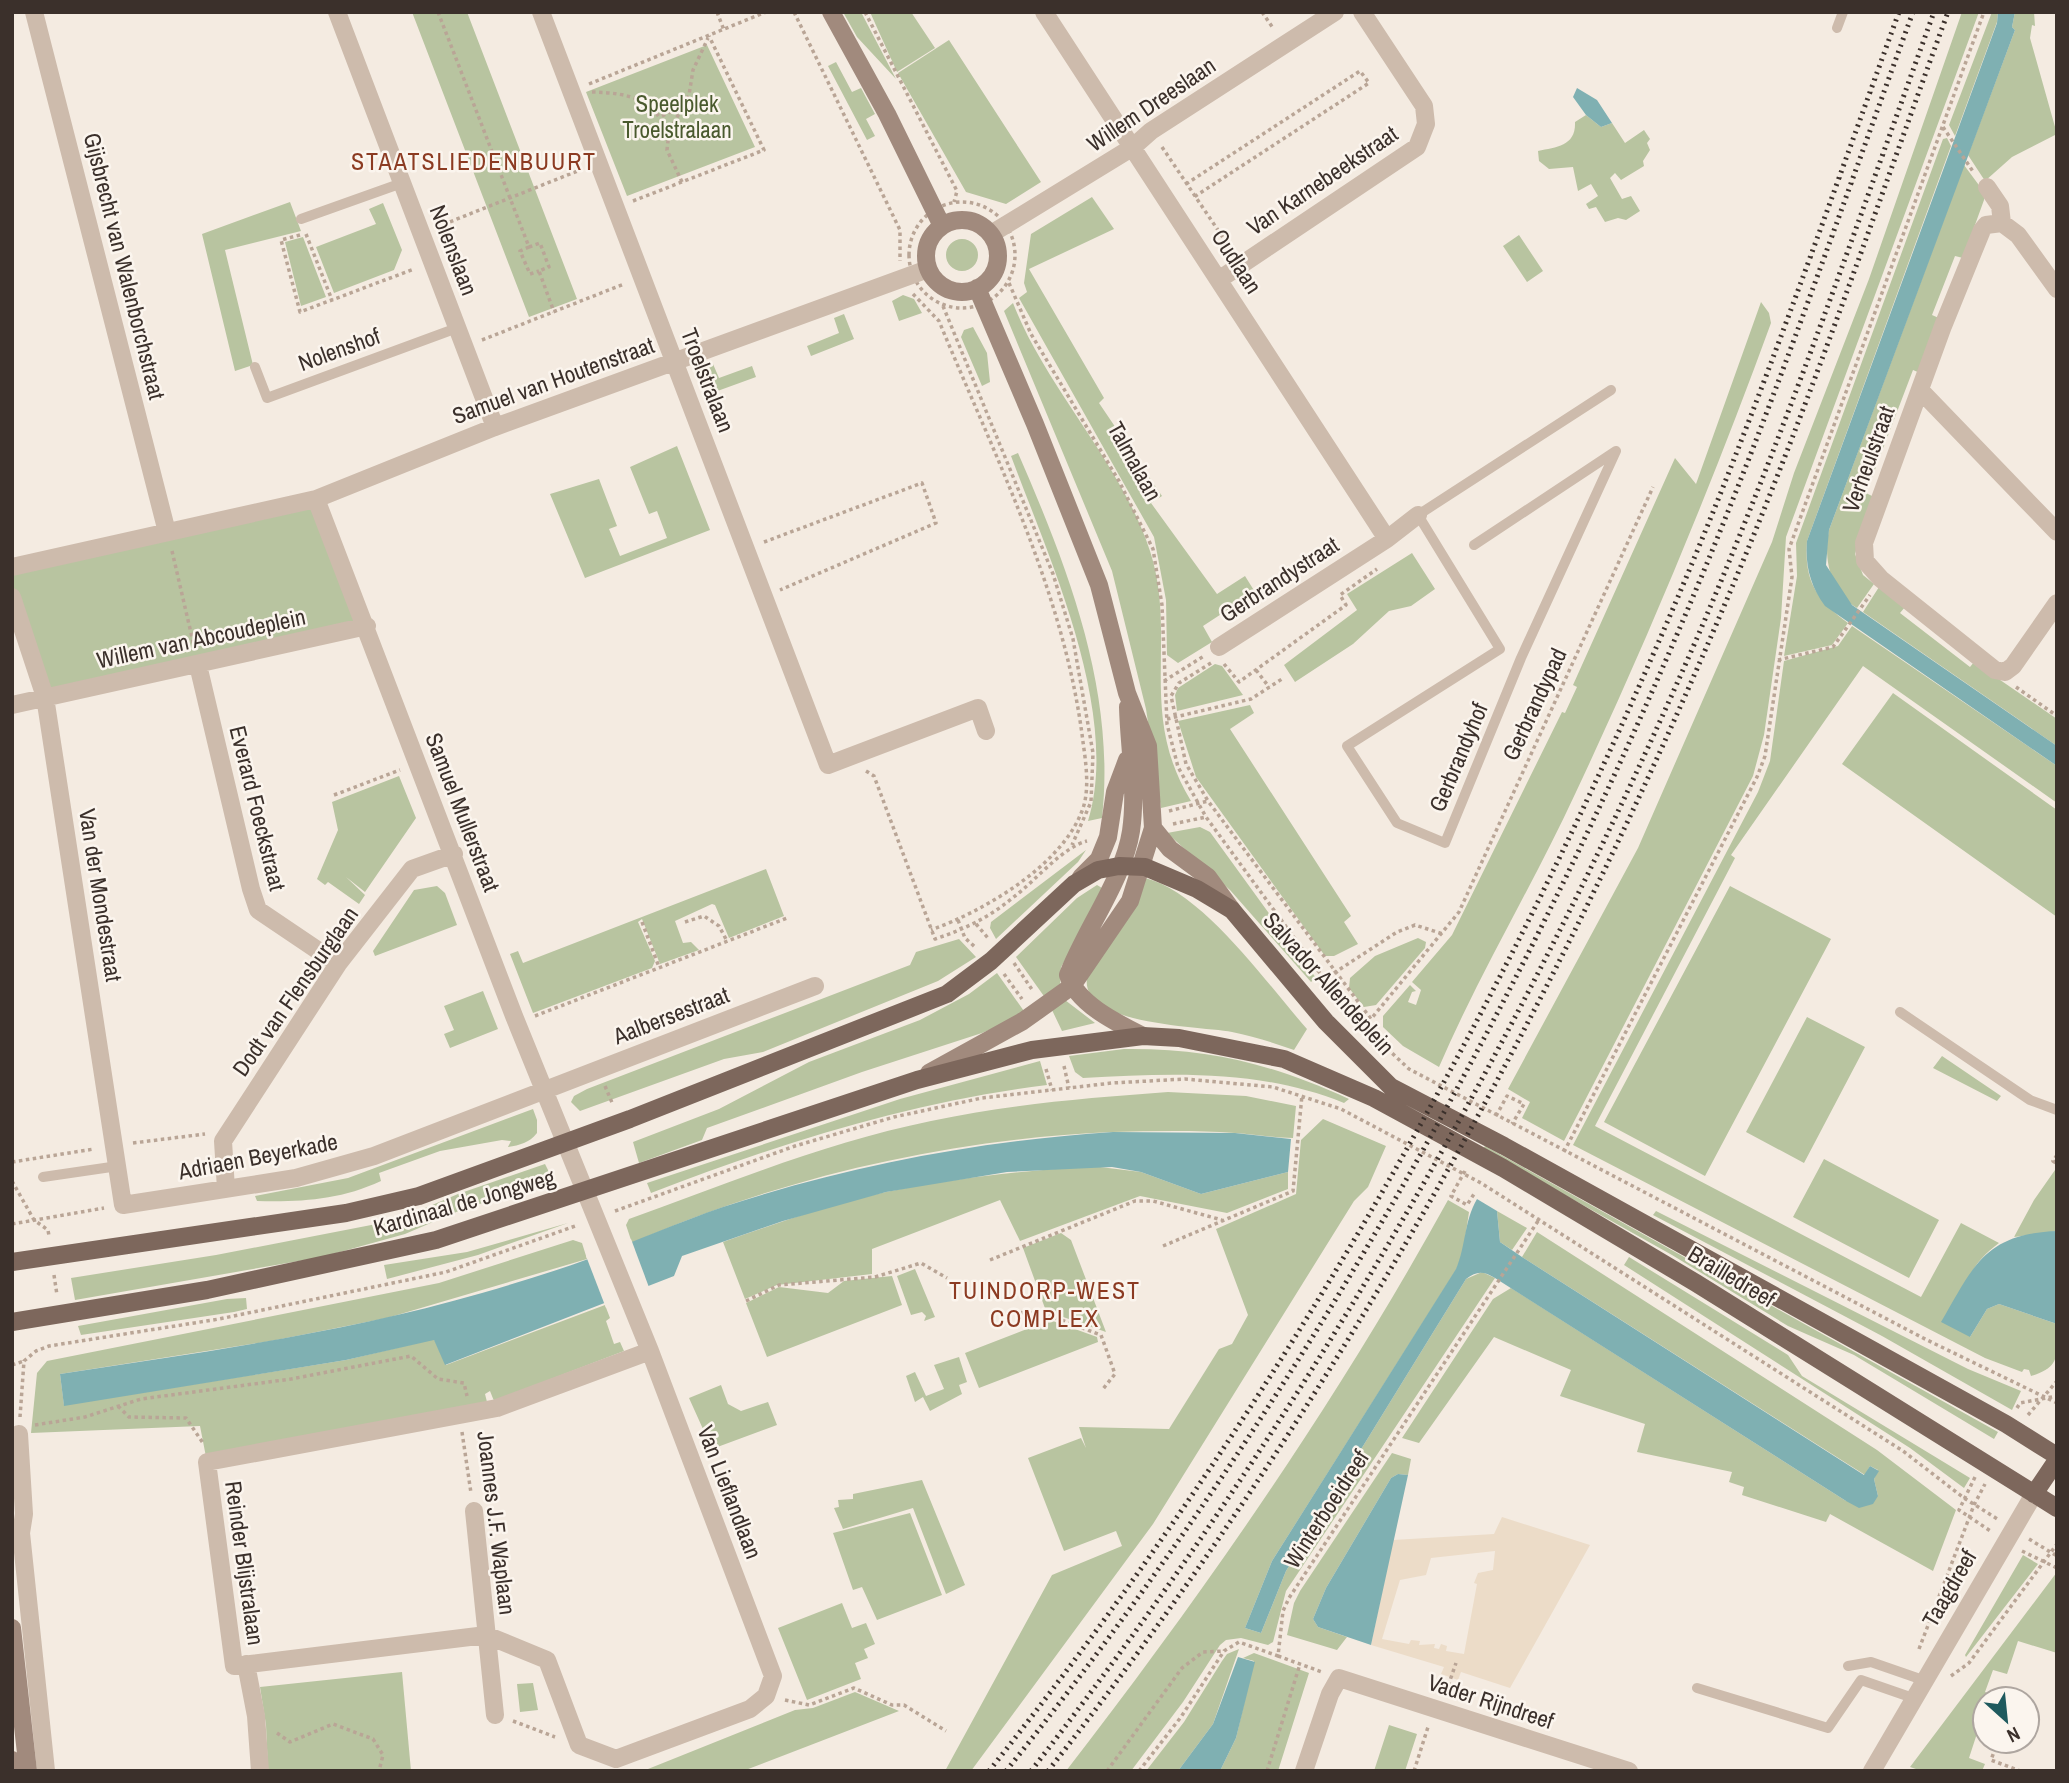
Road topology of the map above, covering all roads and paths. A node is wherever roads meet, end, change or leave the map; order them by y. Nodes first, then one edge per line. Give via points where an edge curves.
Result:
1 (34, 12) edge
2 (337, 12) edge
3 (438, 12) edge
4 (541, 12) edge
5 (717, 12) edge
6 (766, 12) edge
7 (794, 12) edge
8 (831, 12) edge
9 (865, 12) edge
10 (1044, 12) edge
11 (1335, 12) edge
12 (1362, 12) edge
13 (1843, 12) edge
14 (1984, 12) edge
15 (1838, 28) dead end
16 (724, 30) junction
17 (709, 36) junction
18 (571, 91) junction
19 (681, 107) junction
20 (662, 116) junction
21 (1943, 126) junction
22 (1151, 131) junction
23 (669, 138) junction
24 (1133, 147) junction
25 (598, 163) junction
26 (1970, 167) dead end
27 (682, 182) junction
28 (402, 183) junction
29 (1186, 184) junction
30 (1987, 187) dead end
31 (510, 197) junction
32 (1194, 197) junction
33 (954, 202) junction
34 (615, 208) junction
35 (937, 218) junction
36 (301, 219) joint
37 (2002, 223) junction
38 (999, 230) junction
39 (306, 233) junction
40 (421, 233) junction
41 (529, 247) junction
42 (432, 262) junction
43 (1241, 264) junction
44 (539, 271) junction
45 (915, 274) junction
46 (643, 277) junction
47 (1220, 278) junction
48 (1009, 283) junction
49 (2057, 289) edge
50 (980, 295) junction
51 (332, 300) junction
52 (943, 306) junction
53 (554, 312) junction
54 (457, 327) junction
55 (465, 347) junction
56 (675, 362) junction
57 (255, 367) dead end
58 (1611, 390) dead end
59 (1920, 390) junction
60 (495, 427) junction
61 (1653, 487) dead end
62 (316, 499) junction
63 (1418, 515) junction
64 (167, 532) junction
65 (2057, 532) edge
66 (1387, 539) junction
67 (1475, 545) dead end
68 (746, 549) junction
69 (12, 567) edge
70 (12, 597) edge
71 (764, 597) junction
72 (1864, 603) dead end
73 (2057, 603) edge
74 (367, 626) junction
75 (1219, 647) joint
76 (1500, 649) junction
77 (1521, 658) junction
78 (1778, 660) junction
79 (198, 665) junction
80 (1256, 670) junction
81 (2005, 672) junction
82 (1282, 679) dead end
83 (1164, 681) junction
84 (1269, 687) junction
85 (1127, 693) junction
86 (45, 697) junction
87 (12, 705) edge
88 (2057, 716) edge
89 (1174, 717) junction
90 (1167, 719) junction
91 (986, 731) dead end
92 (1129, 753) junction
93 (418, 763) junction
94 (864, 770) dead end
95 (334, 795) dead end
96 (1153, 828) junction
97 (1072, 845) dead end
98 (454, 854) junction
99 (1119, 866) junction
100 (1140, 866) junction
101 (1074, 884) junction
102 (1232, 910) junction
103 (787, 918) dead end
104 (958, 920) junction
105 (642, 922) dead end
106 (685, 922) dead end
107 (931, 930) junction
108 (1443, 934) junction
109 (935, 939) dead end
110 (727, 942) junction
111 (991, 961) junction
112 (338, 964) junction
113 (659, 967) junction
114 (1334, 972) junction
115 (815, 986) dead end
116 (1072, 986) junction
117 (1900, 1012) dead end
118 (514, 1016) junction
119 (1031, 1017) junction
120 (846, 1035) joint
121 (1143, 1036) junction
122 (1041, 1048) junction
123 (917, 1080) junction
124 (1391, 1087) joint
125 (1052, 1090) junction
126 (544, 1091) junction
127 (1303, 1095) junction
128 (1507, 1096) dead end
129 (2057, 1110) edge
130 (1512, 1124) junction
131 (564, 1143) junction
132 (1564, 1152) junction
133 (2057, 1155) edge
134 (2057, 1164) edge
135 (118, 1166) junction
136 (43, 1177) dead end
137 (12, 1181) edge
138 (1481, 1183) junction
139 (1478, 1188) dead end
140 (226, 1189) junction
141 (586, 1192) junction
142 (1474, 1194) dead end
143 (1456, 1198) dead end
144 (123, 1205) junction
145 (597, 1218) junction
146 (1540, 1218) junction
147 (34, 1220) junction
148 (1222, 1220) junction
149 (12, 1224) edge
150 (1163, 1245) dead end
151 (51, 1256) junction
152 (990, 1260) dead end
153 (12, 1262) edge
154 (947, 1278) dead end
155 (746, 1301) dead end
156 (1013, 1312) dead end
157 (61, 1314) junction
158 (12, 1322) edge
159 (650, 1351) junction
160 (24, 1362) junction
161 (12, 1365) edge
162 (2057, 1381) edge
163 (1103, 1389) dead end
164 (2057, 1395) edge
165 (2044, 1397) junction
166 (2057, 1403) edge
167 (118, 1406) junction
168 (466, 1415) junction
169 (19, 1430) junction
170 (2057, 1458) edge
171 (206, 1462) junction
172 (2034, 1494) junction
173 (2057, 1508) edge
174 (474, 1511) joint
175 (18, 1537) edge
176 (2057, 1544) edge
177 (2051, 1553) junction
178 (2057, 1556) edge
179 (12, 1628) edge
180 (486, 1635) junction
181 (1224, 1651) junction
182 (1278, 1656) junction
183 (1456, 1663) dead end
184 (246, 1664) junction
185 (1300, 1664) junction
186 (1848, 1666) dead end
187 (1916, 1677) junction
188 (1339, 1678) junction
189 (1949, 1678) dead end
190 (1697, 1688) dead end
191 (766, 1696) junction
192 (1913, 1698) junction
193 (1436, 1709) junction
194 (495, 1714) joint
195 (256, 1716) junction
196 (946, 1731) dead end
197 (579, 1745) junction
198 (1993, 1755) edge
199 (12, 1760) edge
200 (614, 1765) edge
201 (2016, 1770) edge
202 (13, 1771) edge
203 (28, 1771) edge
204 (46, 1771) edge
205 (260, 1771) edge
206 (379, 1771) edge
207 (1107, 1771) edge
208 (1139, 1771) edge
209 (1267, 1771) edge
210 (1304, 1771) edge
211 (1414, 1771) edge
212 (1629, 1771) edge
213 (1872, 1771) edge

1 - 64 street, Gijsbrecht van Walenborchstraat
2 - 28 street, Nolenslaan
3 - 31 path
4 - 18 street, Troelstralaan
5 - 16 path
6 - 16 path
7 - 45 path via 900,230 900,262
8 - 35 main road
9 - 33 path via 957,191
10 - 24 street, Oudlaan
11 - 22 street, Willem Dreeslaan
12 - 43 street, Van Karnebeekstraat via 1424,106 1426,124 1417,147
13 - 15 lane
14 - 21 path
16 - 17 path
17 - 18 path
17 - 19 path
17 - 27 path via 764,150
18 - 20 path via 627,95
18 - 25 street, Troelstralaan
19 - 20 path
19 - 23 path
20 - 23 path
21 - 26 path
21 - 78 path via 1789,549 1792,577
22 - 24 street, Willem Dreeslaan
22 - 29 path, Oudlaan
23 - 27 path via 667,150
24 - 38 street, Willem Dreeslaan
24 - 47 street, Oudlaan
25 - 31 path
25 - 34 street, Troelstralaan
27 - 34 path
28 - 36 lane
28 - 40 street, Nolenslaan
29 - 32 path, Oudlaan
29 - 32 path via 1360,71 1369,83
30 - 37 street via 2000,206
31 - 40 path
31 - 41 path
32 - 43 path, Oudlaan
33 - 35 path
33 - 38 path via 992,211
34 - 46 street, Troelstralaan
35 - 38 main road via 973,221
35 - 45 main road
35 - 45 path via 913,232 909,246
36 - 39 path
37 - 49 street via 2018,235
37 - 59 street, Verheulstraat via 1982,230
38 - 48 path via 1015,253
38 - 50 main road via 998,263
39 - 51 path
39 - 51 path, Nolenshof via 281,240 300,313
40 - 42 street, Nolenslaan
41 - 44 path via 520,251 530,274
41 - 44 path via 540,243 549,267
42 - 51 path, Nolenshof
42 - 54 street, Nolenslaan
43 - 47 street, Van Karnebeekstraat
44 - 53 path
45 - 50 main road via 952,291
45 - 52 path via 925,293
45 - 56 street, Samuel van Houtenstraat
45 - 104 path via 913,293 939,321 1045,579 1079,710 1085,757 1082,811 1067,837 1038,867 987,905
46 - 53 path
46 - 56 street, Troelstralaan
47 - 66 street, Oudlaan
48 - 50 path
48 - 83 path, Talmalaan via 1031,334 1145,528 1162,605
50 - 52 path via 969,308
50 - 85 main road via 1099,585
52 - 97 path via 1053,574 1073,639 1093,753 1091,802
53 - 55 path
54 - 55 street, Nolenslaan
54 - 57 lane, Nolenshof via 267,398
55 - 60 street, Nolenslaan
56 - 60 street, Samuel van Houtenstraat
56 - 68 street, Troelstralaan
58 - 63 lane
59 - 65 street
59 - 81 street, Verheulstraat via 1864,542 1866,561 1881,579 1965,647 1995,670
60 - 62 street, Samuel van Houtenstraat
61 - 108 path, Gerbrandypad via 1459,912
62 - 64 street
62 - 74 street, Samuel Mullerstraat
63 - 66 street, Gerbrandystraat
63 - 76 lane
64 - 69 street
64 - 79 path
66 - 75 street, Gerbrandystraat
66 - 80 path via 1374,573 1340,596 1346,605
67 - 77 lane, Gerbrandyhof via 1616,451
68 - 71 street, Troelstralaan
68 - 71 path via 922,483 936,523
70 - 86 street, Van der Mondestraat
71 - 91 street, Troelstralaan via 828,765 978,708
72 - 78 path via 1833,647
73 - 81 street
74 - 79 street, Willem van Abcoudeplein
74 - 93 street, Samuel Mullerstraat
75 - 83 path, Gerbrandystraat
76 - 77 lane
76 - 77 lane, Gerbrandyhof via 1347,746 1397,823 1445,843
78 - 132 path via 1765,756 1757,777
79 - 86 street, Willem van Abcoudeplein
79 - 112 street, Everard Foeckstraat via 258,910
80 - 84 path
80 - 89 path via 1239,682 1219,658 1173,689
81 - 88 path via 2009,681
82 - 84 path
83 - 90 path, Talmalaan
84 - 89 path via 1251,699
85 - 92 main road
85 - 96 main road via 1148,746
86 - 87 street, Willem van Abcoudeplein
86 - 135 street, Van der Mondestraat
89 - 90 path
89 - 114 path via 1196,784
90 - 130 path, Talmalaan via 1178,767 1206,817 1362,1025 1409,1069
92 - 99 main road via 1131,833
92 - 101 main road, Salvador Allendeplein via 1099,859
93 - 95 path
93 - 98 street, Samuel Mullerstraat
94 - 107 path via 874,776
96 - 100 main road
96 - 102 main road, Salvador Allendeplein via 1170,849 1208,877
98 - 112 street, Dodt van Flensburglaan via 412,869
98 - 118 street, Samuel Mullerstraat
99 - 100 main road, Salvador Allendeplein
99 - 101 main road, Salvador Allendeplein via 1098,870
99 - 116 main road via 1068,975
100 - 102 main road, Salvador Allendeplein via 1198,889
100 - 116 main road via 1130,901
101 - 111 main road, Salvador Allendeplein
102 - 124 main road, Salvador Allendeplein via 1326,1022
103 - 110 path
104 - 107 path
104 - 111 path via 965,938
105 - 113 path
106 - 110 path via 704,916 719,926
107 - 109 path
108 - 114 path via 1415,925
108 - 114 path, Gerbrandypad via 1371,1020
110 - 113 path
111 - 119 path via 1013,985
111 - 120 main road, Salvador Allendeplein via 947,994
112 - 140 street, Dodt van Flensburglaan via 223,1141
113 - 118 path via 532,1017
115 - 126 street, Aalbersestraat
116 - 119 main road
116 - 121 main road via 1112,1021
117 - 129 lane via 2030,1100
118 - 126 street, Samuel Mullerstraat
119 - 123 main road
120 - 131 main road, Kardinaal de Jongweg
121 - 122 main road
121 - 172 main road, Brailledreef via 1179,1038 1284,1059 1374,1098 1503,1168 1696,1283
122 - 123 main road
122 - 125 path
123 - 141 main road, Kardinaal de Jongweg
124 - 170 main road, Brailledreef via 2017,1430
125 - 127 path via 1185,1079 1257,1084
125 - 145 path via 982,1098 894,1117 795,1146
126 - 131 street, Samuel Mullerstraat
126 - 140 street, Adriaen Beyerkade via 374,1156 296,1178
127 - 138 path via 1369,1122
127 - 148 path via 1293,1191
128 - 130 path via 1524,1104
130 - 132 path, Talmalaan
131 - 141 street, Van Lieflandlaan
131 - 151 main road, Kardinaal de Jongweg via 419,1196 363,1210
132 - 165 path, Talmalaan
133 - 134 path via 2053,1161
135 - 136 lane
135 - 144 street, Van der Mondestraat
137 - 147 path
138 - 139 path
138 - 146 path
140 - 144 street, Adriaen Beyerkade
141 - 145 street, Van Lieflandlaan
141 - 157 main road, Kardinaal de Jongweg via 436,1240 207,1290
142 - 143 path via 1467,1205
144 - 147 path
145 - 159 street, Van Lieflandlaan
145 - 160 path via 446,1272 219,1319 64,1342 36,1351
146 - 182 path, Winterboeidreef via 1289,1598
146 - 187 path, Taagdreef via 1903,1451 1974,1505
147 - 149 path
147 - 151 path via 48,1230
148 - 150 path
148 - 152 path via 1153,1200 1135,1201
151 - 153 main road, Kardinaal de Jongweg
151 - 157 path
154 - 155 path via 922,1263 875,1277 779,1286
156 - 163 path via 1046,1314 1101,1335 1115,1374
157 - 158 main road, Kardinaal de Jongweg
159 - 168 street, Reinder Blijstralaan via 497,1408
159 - 191 street, Van Lieflandlaan via 773,1676
160 - 161 path
160 - 169 path
162 - 165 path
164 - 165 path
165 - 166 path
167 - 168 path, Joannes J.F. Waplaan via 411,1356 438,1378 464,1383
167 - 169 path
167 - 171 path via 129,1417 186,1418 202,1440
168 - 171 street, Reinder Blijstralaan
168 - 174 path, Joannes J.F. Waplaan
169 - 175 street via 24,1514
170 - 172 main road
171 - 184 street, Reinder Blijstralaan via 234,1666
172 - 173 main road, Brailledreef
172 - 187 street, Taagdreef
174 - 180 street, Joannes J.F. Waplaan
175 - 204 street
176 - 177 path
177 - 178 path
177 - 189 path via 1969,1663
179 - 203 main road
180 - 184 street, Reinder Blijstralaan
180 - 194 street, Joannes J.F. Waplaan
180 - 197 street, Joannes J.F. Waplaan via 547,1660
181 - 182 path via 1239,1642
181 - 207 path via 1203,1652 1182,1668
181 - 208 path
182 - 185 path
183 - 193 path
184 - 195 street
185 - 188 path
185 - 209 path
186 - 187 lane via 1871,1662
187 - 192 street, Taagdreef
188 - 193 street, Vader Rijndreef
188 - 210 street
190 - 192 lane via 1828,1728 1861,1680
191 - 196 path via 809,1704 854,1688 892,1705 904,1705
191 - 200 street via 750,1709
192 - 213 street, Taagdreef
193 - 211 path
193 - 212 street, Vader Rijndreef
194 - 197 path
195 - 205 street
195 - 206 path via 290,1742 333,1724 373,1739 383,1755
197 - 200 street
198 - 201 path via 1991,1760
199 - 202 main road

